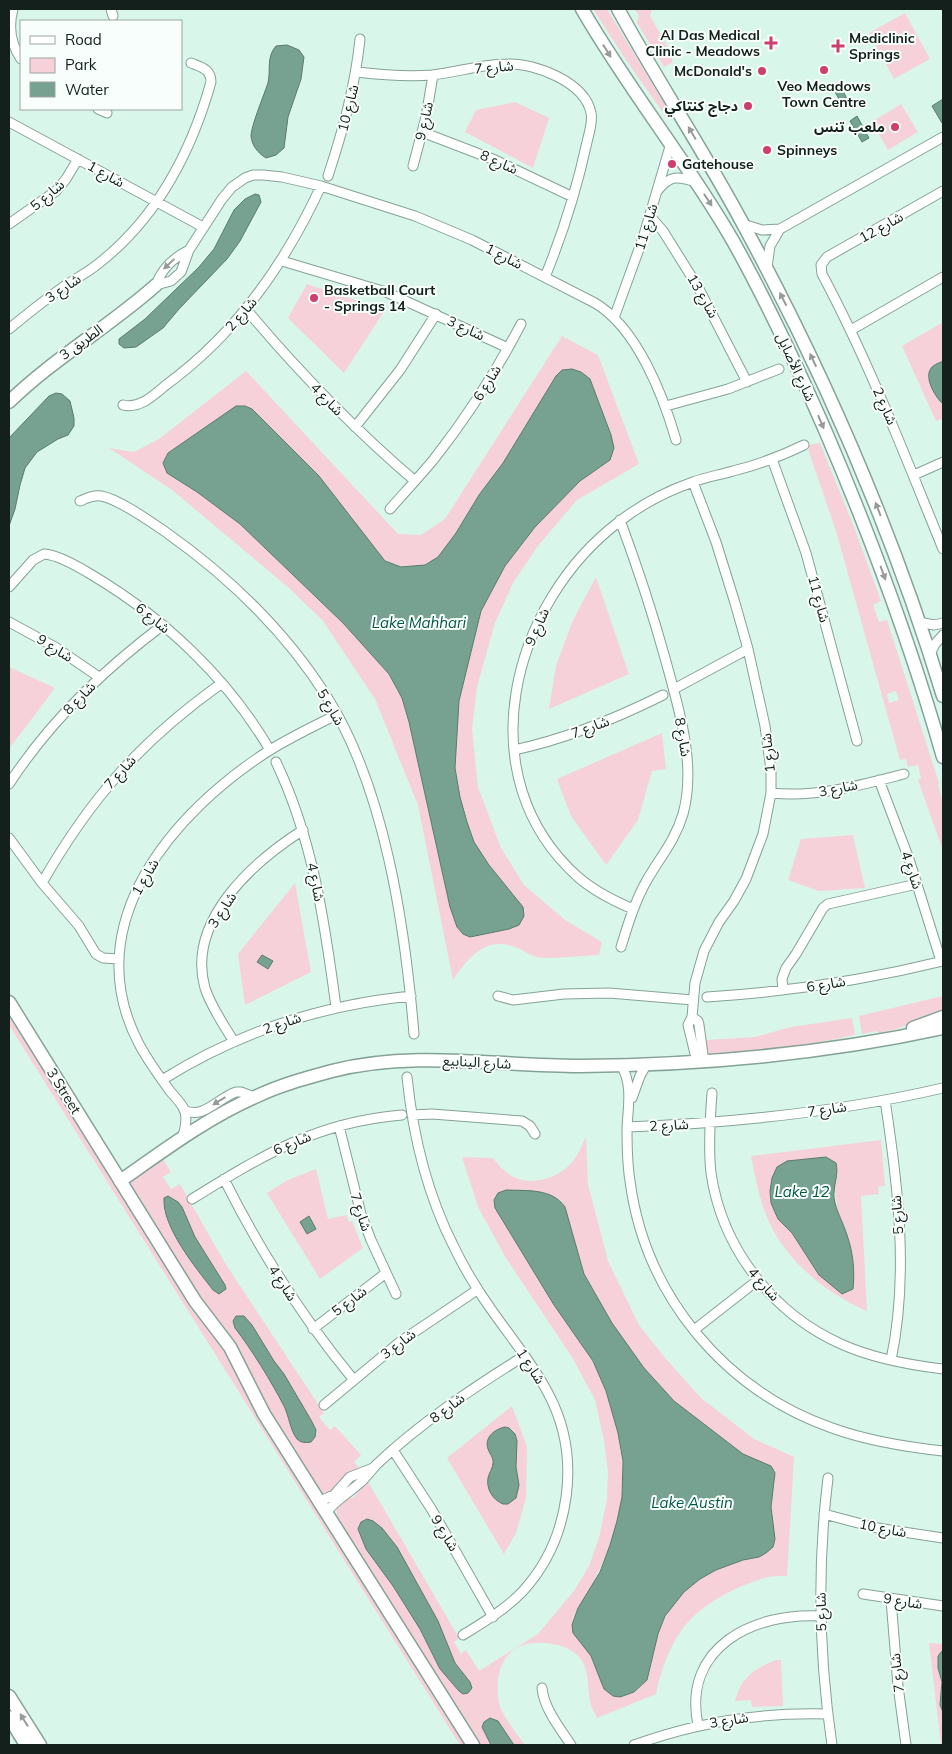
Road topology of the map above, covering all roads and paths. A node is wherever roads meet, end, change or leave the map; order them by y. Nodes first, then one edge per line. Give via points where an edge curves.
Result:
1 (13, 9) edge
2 (582, 9) edge
3 (618, 9) edge
4 (627, 9) edge
5 (626, 23) junction
6 (360, 40) dead end
7 (20, 58) edge
8 (191, 63) dead end
9 (357, 72) junction
10 (433, 75) junction
11 (100, 110) edge
12 (107, 113) dead end
13 (9, 122) edge
14 (422, 132) junction
15 (943, 137) edge
16 (671, 143) junction
17 (78, 158) junction
18 (413, 166) dead end
19 (328, 176) dead end
20 (696, 182) junction
21 (321, 186) junction
22 (943, 191) edge
23 (656, 193) junction
24 (573, 197) junction
25 (157, 202) junction
26 (650, 216) junction
27 (9, 224) edge
28 (743, 224) junction
29 (204, 227) junction
30 (780, 229) junction
31 (189, 250) junction
32 (282, 261) junction
33 (821, 265) joint
34 (767, 267) junction
35 (545, 277) junction
36 (943, 277) edge
37 (161, 284) junction
38 (246, 309) junction
39 (436, 314) junction
40 (614, 318) junction
41 (521, 324) dead end
42 (9, 330) edge
43 (851, 330) junction
44 (508, 348) junction
45 (779, 370) dead end
46 (747, 382) junction
47 (9, 402) edge
48 (123, 405) dead end
49 (666, 406) junction
50 (355, 427) junction
51 (676, 440) dead end
52 (804, 445) dead end
53 (772, 459) junction
54 (943, 462) edge
55 (914, 475) junction
56 (414, 481) junction
57 (694, 482) junction
58 (80, 501) dead end
59 (390, 509) dead end
60 (620, 520) junction
61 (943, 549) edge
62 (9, 588) edge
63 (9, 622) edge
64 (919, 622) junction
65 (941, 624) edge
66 (163, 625) junction
67 (943, 635) edge
68 (748, 649) junction
69 (930, 654) junction
70 (99, 677) junction
71 (222, 683) junction
72 (674, 689) junction
73 (662, 695) dead end
74 (943, 696) edge
75 (336, 715) junction
76 (857, 741) dead end
77 (270, 750) junction
78 (514, 750) junction
79 (943, 757) edge
80 (276, 762) dead end
81 (904, 774) dead end
82 (879, 780) junction
83 (9, 784) edge
84 (770, 793) junction
85 (303, 830) junction
86 (9, 838) edge
87 (42, 883) junction
88 (917, 884) junction
89 (633, 909) junction
90 (621, 947) dead end
91 (119, 959) junction
92 (942, 961) edge
93 (783, 990) junction
94 (411, 996) junction
95 (498, 996) dead end
96 (707, 997) dead end
97 (693, 1000) junction
98 (9, 1002) edge
99 (336, 1007) junction
100 (943, 1017) edge
101 (943, 1028) edge
102 (414, 1034) dead end
103 (234, 1042) junction
104 (863, 1042) junction
105 (701, 1062) junction
106 (646, 1065) junction
107 (621, 1066) junction
108 (407, 1077) dead end
109 (162, 1080) junction
110 (943, 1088) edge
111 (712, 1093) dead end
112 (254, 1097) junction
113 (885, 1100) junction
114 (184, 1110) junction
115 (628, 1111) junction
116 (407, 1115) junction
117 (710, 1123) junction
118 (339, 1126) junction
119 (627, 1127) junction
120 (535, 1134) dead end
121 (182, 1139) junction
122 (224, 1179) junction
123 (120, 1181) junction
124 (192, 1199) dead end
125 (386, 1273) junction
126 (758, 1280) junction
127 (477, 1290) junction
128 (396, 1294) dead end
129 (313, 1329) junction
130 (694, 1330) junction
131 (524, 1356) junction
132 (891, 1360) junction
133 (943, 1369) edge
134 (352, 1379) junction
135 (324, 1405) dead end
136 (393, 1450) junction
137 (943, 1451) edge
138 (828, 1478) dead end
139 (358, 1479) junction
140 (340, 1486) junction
141 (347, 1494) junction
142 (320, 1501) junction
143 (326, 1512) junction
144 (824, 1514) junction
145 (943, 1538) edge
146 (863, 1594) dead end
147 (891, 1600) junction
148 (943, 1606) edge
149 (821, 1616) junction
150 (493, 1617) junction
151 (463, 1635) dead end
152 (542, 1688) dead end
153 (9, 1696) edge
154 (828, 1714) junction
155 (9, 1717) edge
156 (698, 1726) junction
157 (26, 1745) edge
158 (40, 1745) edge
159 (473, 1745) edge
160 (571, 1745) edge
161 (634, 1745) edge
162 (832, 1745) edge
163 (906, 1745) edge

1 - 7 street via 11,35
2 -> 16 street, شارع الأصايل
3 - 5 street, شارع الأصايل
4 - 5 street
28 -> 5 street, شارع الأصايل
6 - 9 street, شارع 10
8 - 25 street via 207,70 211,82 185,154
9 - 10 street, شارع 7
9 - 19 street, شارع 10
10 - 14 street, شارع 9
10 - 24 street, شارع 7 via 495,64 520,64 546,70 569,84 587,102 592,113
11 - 12 street
13 - 17 street, شارع 1
14 - 18 street, شارع 9
14 - 24 street, شارع 8 via 495,160
15 - 30 street
16 - 20 street, شارع الأصايل
16 - 23 street, شارع 11
17 - 25 street, شارع 1
17 - 27 street, شارع 5 via 60,187
20 - 23 street, شارع 11 via 673,178
20 -> 79 street, شارع الأصايل via 764,298 855,500 906,638
21 - 29 street, شارع 1 via 272,175 253,175 227,192
21 - 32 street, شارع 2
21 - 35 street, شارع 1 via 444,228
22 - 33 street, شارع 12 via 827,257
23 - 26 street, شارع 11
24 - 35 street, شارع 7
25 - 29 street, شارع 1
25 - 42 street, شارع 3 via 128,237 106,257
26 - 40 street, شارع 11
26 - 46 street, شارع 13 via 698,287
28 - 30 street via 762,230
28 - 34 street, شارع الأصايل
29 - 31 street
30 - 34 street via 770,246
31 - 37 street, 3 الطريق via 177,277
31 -> 37 street, 3 الطريق via 166,266 162,271
32 - 38 street, شارع 2
32 - 39 street, شارع 3 via 386,292
33 - 43 street, شارع 2 via 822,274
64 -> 34 street, شارع الأصايل via 884,524 844,428
35 - 40 street, شارع 1 via 602,307
36 - 43 street
37 - 47 street, 3 الطريق via 50,365
38 - 48 street, شارع 2 via 210,348 172,381 141,403
38 - 50 street, شارع 4
39 - 44 street, شارع 3
39 - 50 street via 400,370
40 - 49 street, شارع 1 via 641,355
41 - 44 street, شارع 6
43 - 55 street, شارع 2
44 - 56 street, شارع 6 via 472,408
45 - 46 street
46 - 49 street
49 - 51 street, شارع 1
50 - 56 street, شارع 4
52 - 53 street, شارع 9
53 - 57 street, شارع 9
53 - 76 street, شارع 11 via 806,553
54 - 55 street
55 - 61 street, شارع 2
56 - 59 street, شارع 6
57 - 60 street, شارع 9 via 656,498
57 - 68 street, شارع 1
58 - 75 street, شارع 5 via 96,496 112,499 200,558 242,595 282,638 317,682
60 - 72 street, شارع 8
60 - 78 street, شارع 9 via 571,568 534,630 515,693
62 - 66 street, شارع 6 via 34,560 49,554 115,589
63 - 70 street, شارع 9 via 55,647
64 - 65 street
64 - 69 street, شارع الأصايل
65 - 67 street
66 - 70 street, شارع 8
66 - 71 street, شارع 6
67 - 69 street
68 - 72 street
68 - 84 street, شارع 1 via 769,748
69 - 74 street, شارع الأصايل
70 - 83 street, شارع 8 via 48,731
71 - 77 street, شارع 6
71 - 87 street, شارع 7 via 169,723 121,769 78,824
72 - 89 street, شارع 8 via 686,750 688,789 675,836
73 - 78 street, شارع 7 via 583,730
75 - 77 street, شارع 1
75 - 94 street, شارع 5 via 360,763 378,823 397,907
77 - 91 street, شارع 1 via 213,793 156,857 129,907
78 - 89 street, شارع 9 via 526,802 554,851 579,878
80 - 85 street, شارع 4
81 - 82 street, شارع 3
82 - 84 street, شارع 3 via 813,793
82 - 88 street, شارع 4
84 - 97 street, شارع 1 via 764,834 757,854 704,951
85 - 99 street, شارع 4 via 322,913
85 - 103 street, شارع 3 via 250,872 222,904 207,933 202,951 205,988
86 - 87 street
87 - 91 street via 79,926 96,954 107,959
88 - 92 street, شارع 4
88 - 93 street via 828,904 786,968
89 - 90 street, شارع 8
91 - 109 street, شارع 1 via 120,984 130,1023
92 - 93 street, شارع 6 via 864,978
93 - 96 street, شارع 6
94 - 99 street, شارع 2
94 - 102 street, شارع 5
95 - 97 street via 513,1000 619,993
97 - 105 street, شارع 1 via 692,1017 699,1025
98 - 123 street, 3 Street
99 - 103 street, شارع 2 via 284,1022
100 - 104 street, شارع الينابيع
101 - 104 street, شارع الينابيع
103 - 109 street, شارع 2
104 - 105 street, شارع الينابيع
105 - 106 street, شارع الينابيع
106 - 107 street, شارع الينابيع
106 - 115 street via 636,1083
107 - 112 street, شارع الينابيع via 446,1059 390,1061 334,1070
107 - 115 street via 628,1084
108 - 116 street, شارع 1
109 - 114 street, شارع 1
110 - 113 street, شارع 7
111 - 117 street, شارع 4
112 -> 114 street via 236,1092 201,1112
112 - 121 street, شارع الينابيع
113 - 117 street, شارع 7
113 - 132 street, شارع 5 via 896,1192 900,1274 898,1319
114 - 121 street via 186,1120
115 - 119 street
116 - 118 street, شارع 6
116 - 120 street via 522,1121
116 - 127 street, شارع 1 via 432,1195
117 - 119 street, شارع 2
117 - 126 street, شارع 4 via 710,1160 720,1210 735,1245
118 - 122 street, شارع 6 via 284,1145
118 - 125 street, شارع 7 via 361,1214
119 - 130 street via 627,1156 639,1228 662,1282
121 - 123 street, شارع الينابيع
122 - 124 street, شارع 6
122 - 129 street, شارع 4 via 267,1259
123 - 142 street, 3 Street via 196,1301 230,1347 264,1414
125 - 128 street, شارع 7
125 - 129 street, شارع 5
126 - 130 street
126 - 132 street, شارع 4 via 780,1304 816,1332 856,1350
127 - 131 street, شارع 1
127 - 134 street, شارع 3 via 426,1323
129 - 134 street, شارع 4
130 - 137 street via 730,1369 796,1413 852,1435
131 - 136 street, شارع 8 via 461,1397
131 - 150 street, شارع 1 via 560,1420 568,1462 566,1497 559,1530 546,1559 523,1591
132 - 133 street, شارع 4
134 - 135 street, شارع 3
136 - 139 street, شارع 8
136 - 150 street, شارع 9 via 432,1510
138 - 144 street, شارع 5
139 - 140 street, شارع 8 via 350,1477
139 - 141 street via 359,1491
140 - 141 street
140 - 142 street, شارع 8 via 334,1495
141 - 143 street
142 - 143 street, 3 Street
143 - 159 street, 3 Street
144 - 145 street, شارع 10 via 877,1528
144 - 149 street, شارع 5
146 - 147 street, شارع 9
147 - 148 street, شارع 9
147 - 163 street, شارع 7
149 - 154 street, شارع 5
149 - 156 street via 769,1620 746,1628 726,1642 707,1664 699,1680 696,1698
150 - 151 street, شارع 1
152 - 160 street via 547,1707
158 -> 153 street
154 - 156 street, شارع 3 via 764,1715
154 - 162 street, شارع 5
155 - 157 street
156 - 161 street, شارع 3

